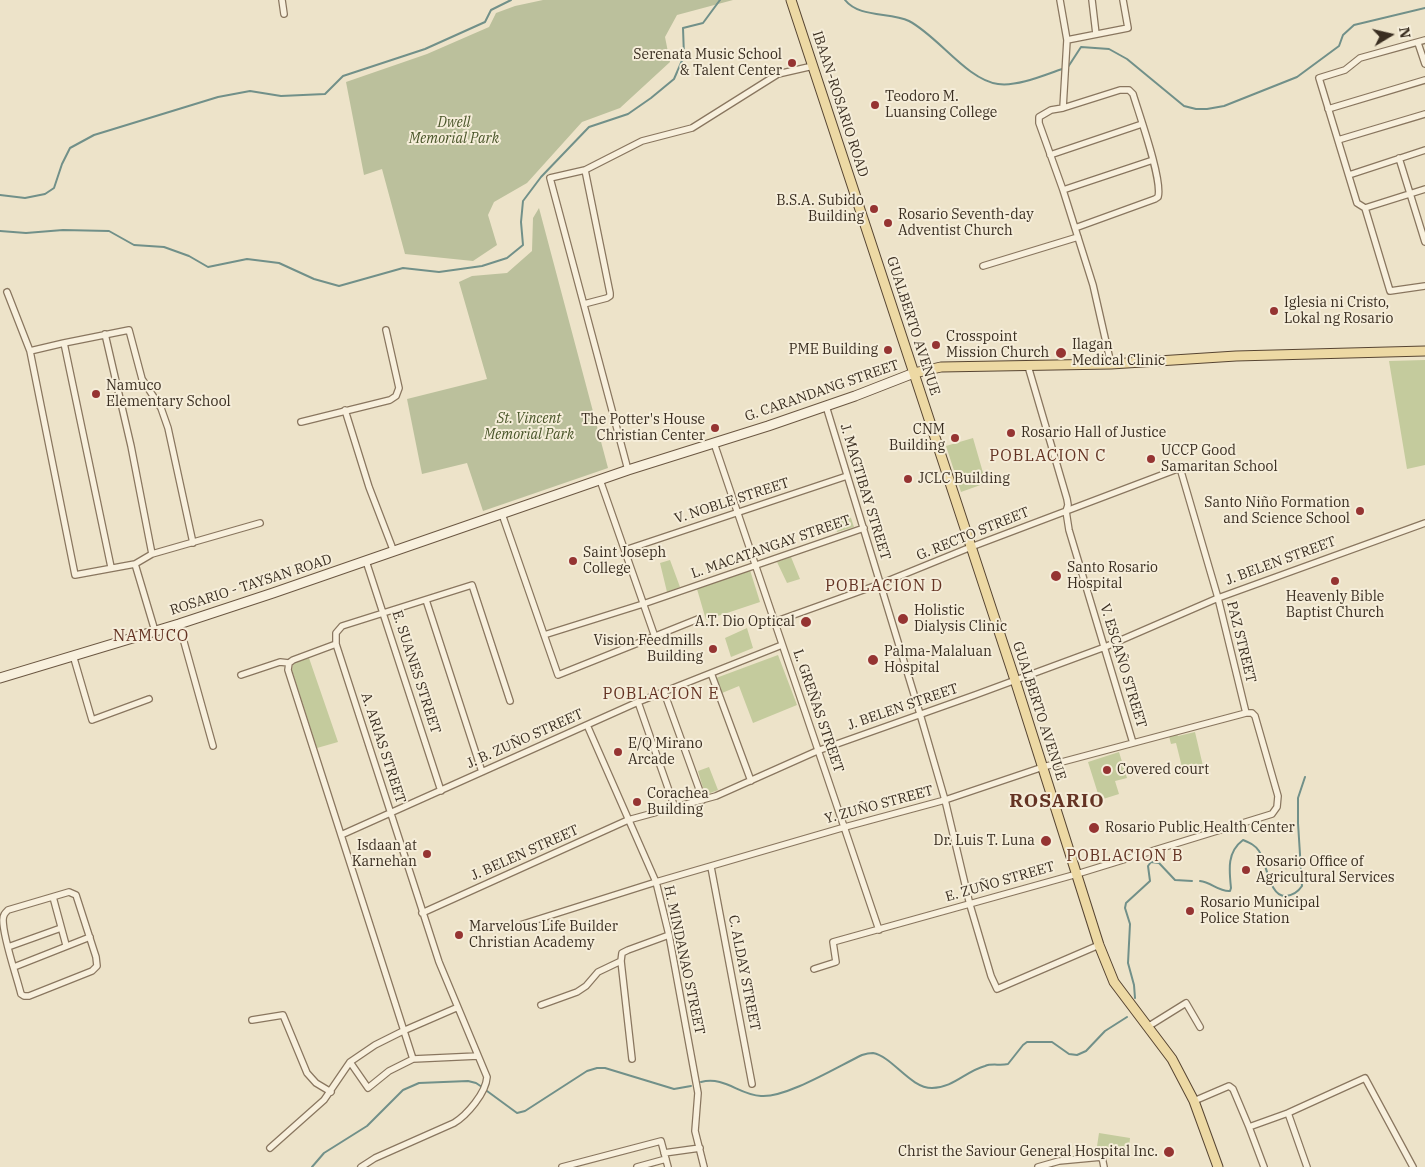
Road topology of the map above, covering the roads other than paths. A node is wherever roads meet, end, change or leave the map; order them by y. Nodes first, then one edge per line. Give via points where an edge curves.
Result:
1 (282, 0) edge
2 (791, 0) edge
3 (1060, 0) edge
4 (1092, 0) edge
5 (1123, 0) edge
6 (284, 14) dead end
7 (1096, 34) junction
8 (1066, 40) junction
9 (1425, 40) edge
10 (1418, 43) junction
11 (1425, 64) edge
12 (813, 66) junction
13 (1425, 80) edge
14 (1063, 108) junction
15 (1328, 109) junction
16 (1425, 114) edge
17 (1142, 124) junction
18 (1338, 140) junction
19 (1425, 150) edge
20 (1050, 155) junction
21 (1399, 158) junction
22 (1153, 160) junction
23 (585, 170) junction
24 (1349, 175) junction
25 (1425, 189) edge
26 (1063, 190) junction
27 (1410, 194) junction
28 (1365, 208) junction
29 (862, 217) joint
30 (1075, 228) junction
31 (1078, 237) junction
32 (1425, 242) edge
33 (983, 266) dead end
34 (1425, 286) edge
35 (7, 292) dead end
36 (584, 304) junction
37 (386, 330) dead end
38 (105, 334) junction
39 (64, 343) junction
40 (30, 351) junction
41 (1425, 351) edge
42 (1111, 364) junction
43 (1028, 366) junction
44 (914, 373) junction
45 (826, 406) junction
46 (345, 410) junction
47 (301, 422) dead end
48 (714, 443) junction
49 (1180, 468) joint
50 (628, 470) junction
51 (847, 476) junction
52 (600, 480) junction
53 (1066, 511) junction
54 (736, 512) junction
55 (502, 514) junction
56 (260, 523) dead end
57 (1425, 523) edge
58 (864, 528) junction
59 (193, 543) junction
60 (971, 547) junction
61 (625, 550) junction
62 (394, 552) junction
63 (152, 554) junction
64 (366, 561) junction
65 (134, 564) junction
66 (754, 565) junction
67 (111, 567) junction
68 (880, 584) junction
69 (1218, 598) junction
70 (426, 600) junction
71 (643, 604) junction
72 (384, 613) junction
73 (698, 619) dead end
74 (774, 622) junction
75 (179, 624) junction
76 (155, 631) junction
77 (544, 635) junction
78 (655, 637) junction
79 (336, 644) junction
80 (782, 645) junction
81 (1104, 647) junction
82 (73, 656) junction
83 (289, 664) junction
84 (711, 673) junction
85 (241, 676) dead end
86 (0, 678) edge
87 (1015, 680) junction
88 (664, 692) junction
89 (150, 699) dead end
90 (510, 701) dead end
91 (638, 702) junction
92 (1246, 713) junction
93 (920, 714) junction
94 (587, 725) junction
95 (1133, 743) junction
96 (213, 746) dead end
97 (817, 750) junction
98 (1043, 767) junction
99 (482, 772) junction
100 (751, 781) junction
101 (441, 791) junction
102 (703, 800) junction
103 (945, 800) junction
104 (675, 808) junction
105 (391, 814) junction
106 (1272, 814) joint
107 (628, 820) junction
108 (845, 827) junction
109 (341, 835) junction
110 (711, 867) junction
111 (1076, 874) junction
112 (656, 882) junction
113 (52, 897) junction
114 (970, 905) junction
115 (422, 913) junction
116 (520, 925) dead end
117 (61, 928) junction
118 (879, 930) junction
119 (669, 936) junction
120 (90, 937) junction
121 (5, 943) edge
122 (66, 945) junction
123 (1099, 945) junction
124 (621, 961) junction
125 (14, 967) junction
126 (814, 969) dead end
127 (541, 1005) dead end
128 (456, 1008) junction
129 (252, 1020) dead end
130 (1149, 1026) junction
131 (1200, 1027) dead end
132 (403, 1030) junction
133 (478, 1056) junction
134 (413, 1059) junction
135 (632, 1060) dead end
136 (350, 1062) junction
137 (752, 1084) dead end
138 (331, 1092) junction
139 (1194, 1101) junction
140 (1288, 1113) junction
141 (1249, 1126) junction
142 (270, 1148) dead end
143 (700, 1148) junction
144 (666, 1156) junction
145 (1042, 1166) edge
146 (361, 1167) edge
147 (562, 1167) edge
148 (637, 1167) edge
149 (668, 1167) edge
150 (704, 1167) edge
151 (1104, 1167) edge
152 (1218, 1167) edge
153 (1264, 1167) edge
154 (1307, 1167) edge
155 (1413, 1167) edge

1 - 6 street
2 - 12 main road, IBAAN-ROSARIO ROAD
3 - 8 street
4 - 7 street
5 - 7 street via 1128,28
7 - 8 street
8 - 14 street
9 - 10 street
10 - 11 street
10 - 15 street via 1360,58 1346,70 1319,78
12 - 23 street via 778,74 692,128 642,141
12 - 29 main road, IBAAN-ROSARIO ROAD
13 - 15 street
14 - 17 street via 1129,90
14 - 20 street via 1039,117
15 - 18 street
16 - 18 street
17 - 20 street
17 - 22 street
18 - 24 street
19 - 21 street
20 - 26 street
21 - 24 street
21 - 27 street
22 - 26 street
22 - 30 street via 1160,192 1158,197
23 - 36 street via 610,296
23 - 36 street via 550,178
24 - 28 street via 1357,203
25 - 27 street
26 - 30 street
27 - 28 street
27 - 32 street
28 - 34 street via 1390,291
29 - 44 main road, GUALBERTO AVENUE
30 - 31 street
31 - 33 street
31 - 42 street via 1096,295
35 - 40 street
36 - 50 street
37 - 46 street via 399,388 396,396
38 - 39 street
38 - 59 street via 129,330 131,334 142,378 161,408 168,428
38 - 63 street via 132,446
39 - 40 street
39 - 67 street
40 - 67 street via 75,575
41 - 42 main road, G. CARANDANG STREET via 1236,356
42 - 43 main road, G. CARANDANG STREET
43 - 44 main road, G. CARANDANG STREET via 941,368
43 - 53 street, V. ESCAÑO STREET via 1067,499
44 - 45 main road, G. CARANDANG STREET
44 - 60 main road, GUALBERTO AVENUE
45 - 48 main road, G. CARANDANG STREET
45 - 51 street, J. MAGTIBAY STREET
46 - 47 street
46 - 62 street
48 - 50 main road, G. CARANDANG STREET
48 - 54 street, L. GREÑAS STREET
49 - 53 street, G. RECTO STREET
49 - 69 street, PAZ STREET
50 - 52 main road, G. CARANDANG STREET
51 - 54 street, V. NOBLE STREET
51 - 58 street, J. MAGTIBAY STREET
52 - 55 main road, G. CARANDANG STREET
52 - 61 street
53 - 60 street, G. RECTO STREET
53 - 81 street, V. ESCAÑO STREET via 1068,530
54 - 61 street, V. NOBLE STREET
54 - 66 street, L. GREÑAS STREET
55 - 62 main road, G. CARANDANG STREET
55 - 77 street
56 - 59 street
57 - 69 street, J. BELEN STREET
58 - 66 street, L. MACATANGAY STREET
58 - 68 street, J. MAGTIBAY STREET
59 - 63 street
60 - 68 street, G. RECTO STREET
60 - 87 main road, GUALBERTO AVENUE
61 - 71 street
62 - 64 main road, G. CARANDANG STREET
63 - 65 street
64 - 72 street, E. SUANES STREET
64 - 75 main road, ROSARIO - TAYSAN ROAD
65 - 67 street
65 - 76 street
66 - 71 street, L. MACATANGAY STREET
66 - 74 street, L. GREÑAS STREET
68 - 74 street, G. RECTO STREET
68 - 93 street, J. MAGTIBAY STREET
69 - 81 street, J. BELEN STREET
69 - 92 street, PAZ STREET
70 - 72 street
70 - 90 street via 472,586
70 - 99 street
71 - 77 street, L. MACATANGAY STREET
71 - 78 street
72 - 79 street via 342,626 336,633
72 - 101 street, E. SUANES STREET
73 - 78 street
74 - 80 street, L. GREÑAS STREET
75 - 76 main road, ROSARIO - TAYSAN ROAD
75 - 96 street
76 - 82 main road, ROSARIO - TAYSAN ROAD
77 - 78 street via 558,675
79 - 83 street
79 - 105 street, A. ARIAS STREET
80 - 84 street, J. B. ZUÑO STREET
80 - 97 street, L. GREÑAS STREET
81 - 87 street, J. BELEN STREET
81 - 95 street, V. ESCAÑO STREET
82 - 86 main road, ROSARIO - TAYSAN ROAD
82 - 89 street via 92,720
83 - 85 street via 280,662
83 - 109 street via 288,670
84 - 88 street, J. B. ZUÑO STREET
84 - 100 street
87 - 93 street, J. BELEN STREET
87 - 98 main road, GUALBERTO AVENUE
88 - 91 street, J. B. ZUÑO STREET
88 - 102 street
91 - 94 street, J. B. ZUÑO STREET
91 - 104 street
92 - 95 street, Y. ZUÑO STREET
92 - 106 street, PAZ STREET via 1255,716 1278,796 1278,807
93 - 97 street, J. BELEN STREET
93 - 103 street, J. MAGTIBAY STREET
94 - 99 street, J. B. ZUÑO STREET
94 - 107 street, H. MINDANAO STREET
95 - 98 street, Y. ZUÑO STREET
97 - 100 street, J. BELEN STREET
97 - 108 street, L. GREÑAS STREET
98 - 103 street, Y. ZUÑO STREET
98 - 111 main road, GUALBERTO AVENUE
99 - 101 street, J. B. ZUÑO STREET
100 - 102 street, J. BELEN STREET
101 - 105 street, J. B. ZUÑO STREET
102 - 104 street, J. BELEN STREET
103 - 108 street, Y. ZUÑO STREET
103 - 114 street, J. MAGTIBAY STREET
104 - 107 street, J. BELEN STREET
105 - 109 street, J. B. ZUÑO STREET
105 - 115 street, A. ARIAS STREET
106 - 111 street, E. ZUÑO STREET
107 - 112 street, H. MINDANAO STREET
107 - 115 street, J. BELEN STREET
108 - 110 street, Y. ZUÑO STREET
108 - 118 street, L. GREÑAS STREET
109 - 132 street
110 - 112 street, Y. ZUÑO STREET
110 - 137 street, C. ALDAY STREET
111 - 114 street, E. ZUÑO STREET
111 - 123 main road, GUALBERTO AVENUE
112 - 116 street, Y. ZUÑO STREET
112 - 119 street, H. MINDANAO STREET
113 - 117 street
113 - 120 street via 70,892 76,896
113 - 121 street via 4,913
114 - 118 street, E. ZUÑO STREET
114 - 123 street, J. MAGTIBAY STREET via 996,990
115 - 128 street, A. ARIAS STREET
117 - 121 street
117 - 122 street
118 - 126 street, E. ZUÑO STREET via 833,942 836,962
119 - 124 street via 622,953
119 - 143 street, H. MINDANAO STREET via 698,1093 695,1131
120 - 122 street
120 - 125 street via 97,966 92,971 29,996 21,994
121 - 125 street
122 - 125 street
123 - 130 main road, GUALBERTO AVENUE via 1114,982
124 - 127 street via 598,972 577,992
124 - 135 street
128 - 132 street
128 - 133 street, A. ARIAS STREET
129 - 138 street via 283,1015 306,1073
130 - 131 street via 1186,1003
130 - 139 main road, GUALBERTO AVENUE via 1172,1059
132 - 134 street
132 - 136 street
133 - 134 street
133 - 146 street, A. ARIAS STREET via 486,1072 486,1085 463,1117
134 - 136 street via 389,1071 368,1088
136 - 138 street
138 - 142 street
139 - 141 street via 1229,1086
139 - 152 main road, GUALBERTO AVENUE
140 - 141 street
140 - 154 street
140 - 155 street via 1365,1078
141 - 153 street
143 - 144 street
143 - 150 street, H. MINDANAO STREET
144 - 147 street via 661,1141
144 - 148 street
144 - 149 street
145 - 151 street via 1102,1157

